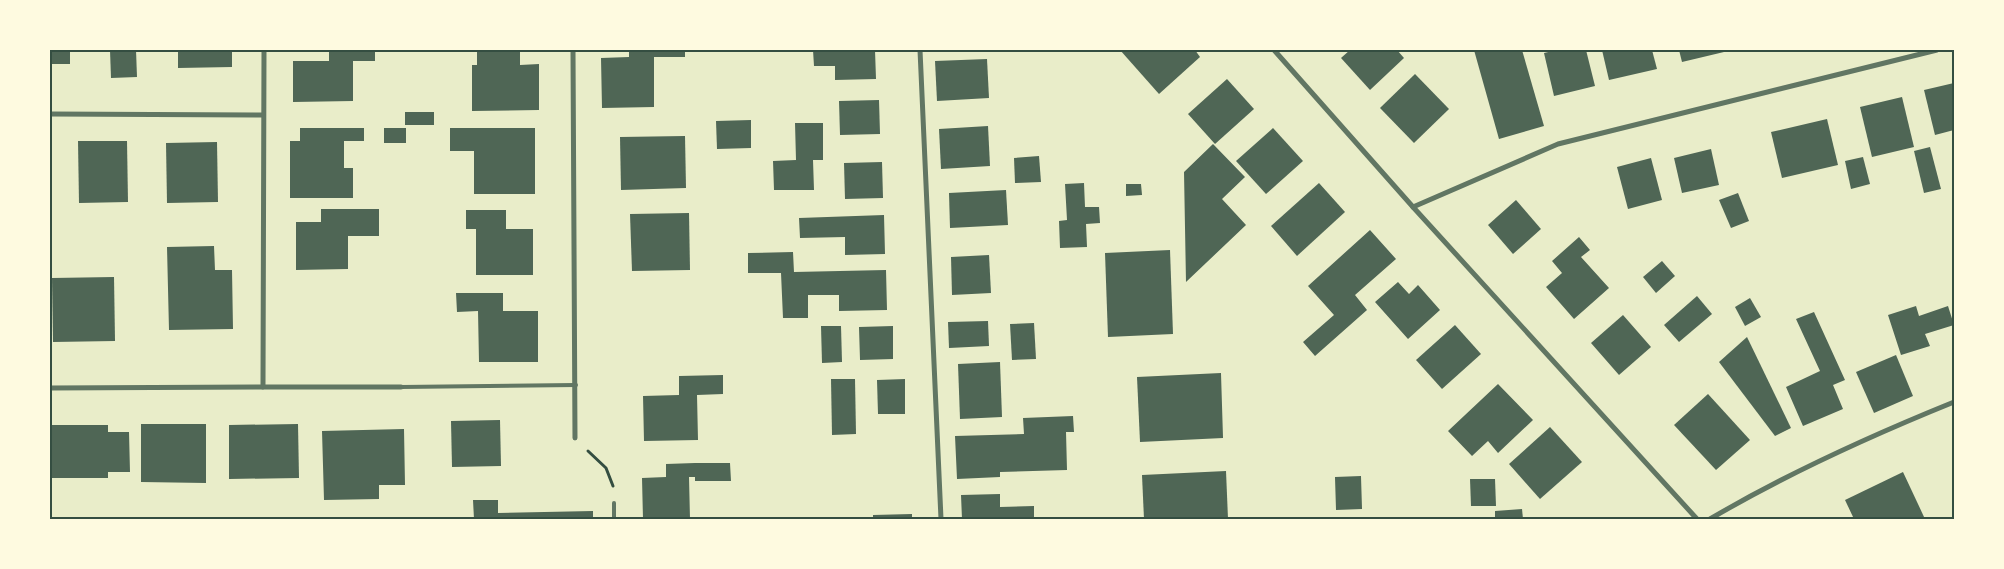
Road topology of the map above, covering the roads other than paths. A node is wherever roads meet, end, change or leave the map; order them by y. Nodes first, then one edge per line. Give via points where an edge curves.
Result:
1 (264, 50) edge
2 (573, 50) edge
3 (920, 50) edge
4 (1274, 50) edge
5 (1937, 50) edge
6 (50, 114) edge
7 (263, 115) junction
8 (1413, 207) junction
9 (576, 386) junction
10 (401, 387) joint
11 (50, 388) edge
12 (263, 388) junction
13 (1954, 402) edge
14 (575, 438) road end
15 (614, 503) road end
16 (614, 519) edge
17 (941, 519) edge
18 (1697, 519) edge
19 (1710, 519) edge

1 - 7 street
2 - 9 street
3 - 17 street
4 - 8 street
5 - 8 street via 1558,144
6 - 7 street
7 - 12 street
8 - 18 street
9 - 10 lane
9 - 14 street
10 - 12 street
11 - 12 street
13 - 19 street via 1809,465
15 - 16 lane

